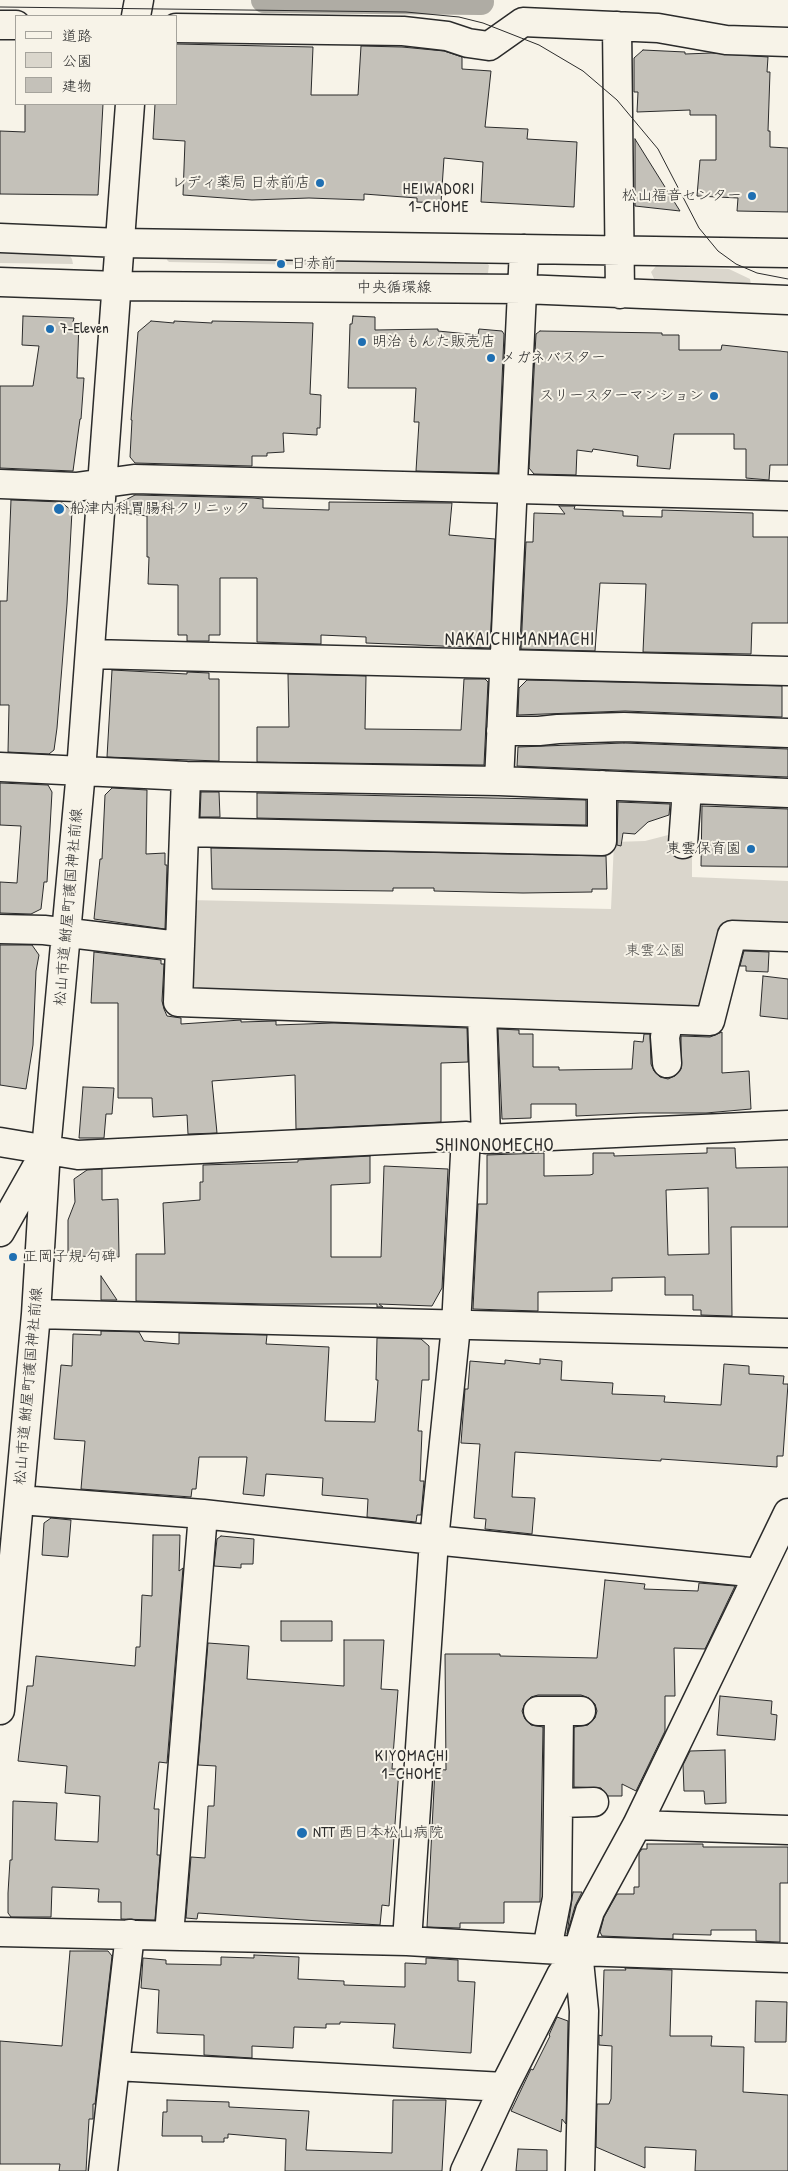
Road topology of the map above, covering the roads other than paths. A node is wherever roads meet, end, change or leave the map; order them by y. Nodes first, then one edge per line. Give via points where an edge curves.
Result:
1 (139, 0) edge
2 (136, 15) edge
3 (0, 25) edge
4 (15, 25) edge
5 (617, 26) junction
6 (178, 28) edge
7 (788, 42) edge
8 (130, 105) edge
9 (0, 238) edge
10 (120, 243) junction
11 (524, 248) junction
12 (620, 250) junction
13 (788, 253) edge
14 (0, 282) edge
15 (118, 286) junction
16 (522, 289) junction
17 (620, 294) junction
18 (788, 300) edge
19 (0, 484) edge
20 (103, 484) junction
21 (513, 488) junction
22 (788, 496) edge
23 (90, 654) junction
24 (505, 665) junction
25 (788, 671) edge
26 (501, 731) junction
27 (788, 733) edge
28 (0, 767) edge
29 (81, 771) junction
30 (186, 776) junction
31 (499, 781) junction
32 (602, 785) junction
33 (687, 789) junction
34 (788, 793) edge
35 (184, 832) junction
36 (683, 844) dead end
37 (0, 928) edge
38 (68, 933) junction
39 (788, 937) edge
40 (179, 946) junction
41 (482, 1013) junction
42 (669, 1020) junction
43 (667, 1063) dead end
44 (788, 1125) edge
45 (476, 1138) junction
46 (0, 1142) edge
47 (46, 1150) junction
48 (0, 1232) edge
49 (36, 1314) junction
50 (456, 1326) junction
51 (788, 1333) edge
52 (20, 1500) junction
53 (202, 1514) junction
54 (788, 1514) edge
55 (434, 1540) junction
56 (759, 1573) junction
57 (1, 1682) edge
58 (0, 1710) edge
59 (559, 1711) dead end
60 (594, 1802) dead end
61 (558, 1803) junction
62 (637, 1825) junction
63 (788, 1830) edge
64 (0, 1932) edge
65 (130, 1934) junction
66 (169, 1935) junction
67 (407, 1941) junction
68 (547, 1949) junction
69 (578, 1951) junction
70 (788, 1958) edge
71 (115, 2066) junction
72 (504, 2087) junction
73 (103, 2171) edge
74 (465, 2171) edge
75 (580, 2171) edge

1 - 2 street
3 - 4 street
5 - 6 street via 523,22 489,46 432,33 403,31
5 - 7 street via 658,28 726,40
5 - 12 street
8 - 10 street, 松山市道 鮒屋町護国神社前線
9 - 10 street
10 - 11 street
10 - 15 street, 松山市道 鮒屋町護国神社前線
11 - 12 street
11 - 16 street
12 - 13 street
12 - 17 street
14 - 15 street, 中央循環線
15 - 16 street, 中央循環線
15 - 20 street, 松山市道 鮒屋町護国神社前線
16 - 17 street, 中央循環線
16 - 21 street
17 - 18 street, 中央循環線
19 - 20 street via 76,488
20 - 21 street via 134,479
20 - 23 street, 松山市道 鮒屋町護国神社前線
21 - 22 street
21 - 24 street
23 - 24 street
23 - 29 street, 松山市道 鮒屋町護国神社前線
24 - 25 street
24 - 26 street
26 - 27 street via 624,727
26 - 31 street
28 - 29 street
29 - 30 street
29 - 38 street, 松山市道 鮒屋町護国神社前線
30 - 31 street
30 - 35 street
31 - 32 street
32 - 33 street
32 - 35 street via 602,841
33 - 34 street
33 - 36 street
35 - 40 street
37 - 38 street
38 - 40 street
38 - 47 street, 松山市道 鮒屋町護国神社前線
39 - 42 street via 732,935 710,1021
40 - 41 street via 178,1002
41 - 42 street
41 - 45 street
42 - 43 street via 665,1037
44 - 45 street
45 - 47 street via 78,1154
45 - 50 street
46 - 47 street
47 - 48 street
47 - 49 street, 松山市道 鮒屋町護国神社前線
49 - 50 street
49 - 52 street, 松山市道 鮒屋町護国神社前線
50 - 51 street
50 - 55 street
52 - 53 street
52 - 57 street, 松山市道 鮒屋町護国神社前線
53 - 55 street
53 - 66 street
54 - 56 street
55 - 56 street
55 - 67 street
56 - 62 street
57 - 58 street, 松山市道 鮒屋町護国神社前線
59 - 61 street
60 - 61 street
61 - 68 street via 557,1898
62 - 63 street
62 - 69 street via 590,1911
64 - 65 street
65 - 66 street
65 - 71 street
66 - 67 street
67 - 68 street
68 - 69 street
69 - 70 street
69 - 72 street via 561,1976
69 - 75 street via 584,2011
71 - 72 street
71 - 73 street
72 - 74 street

